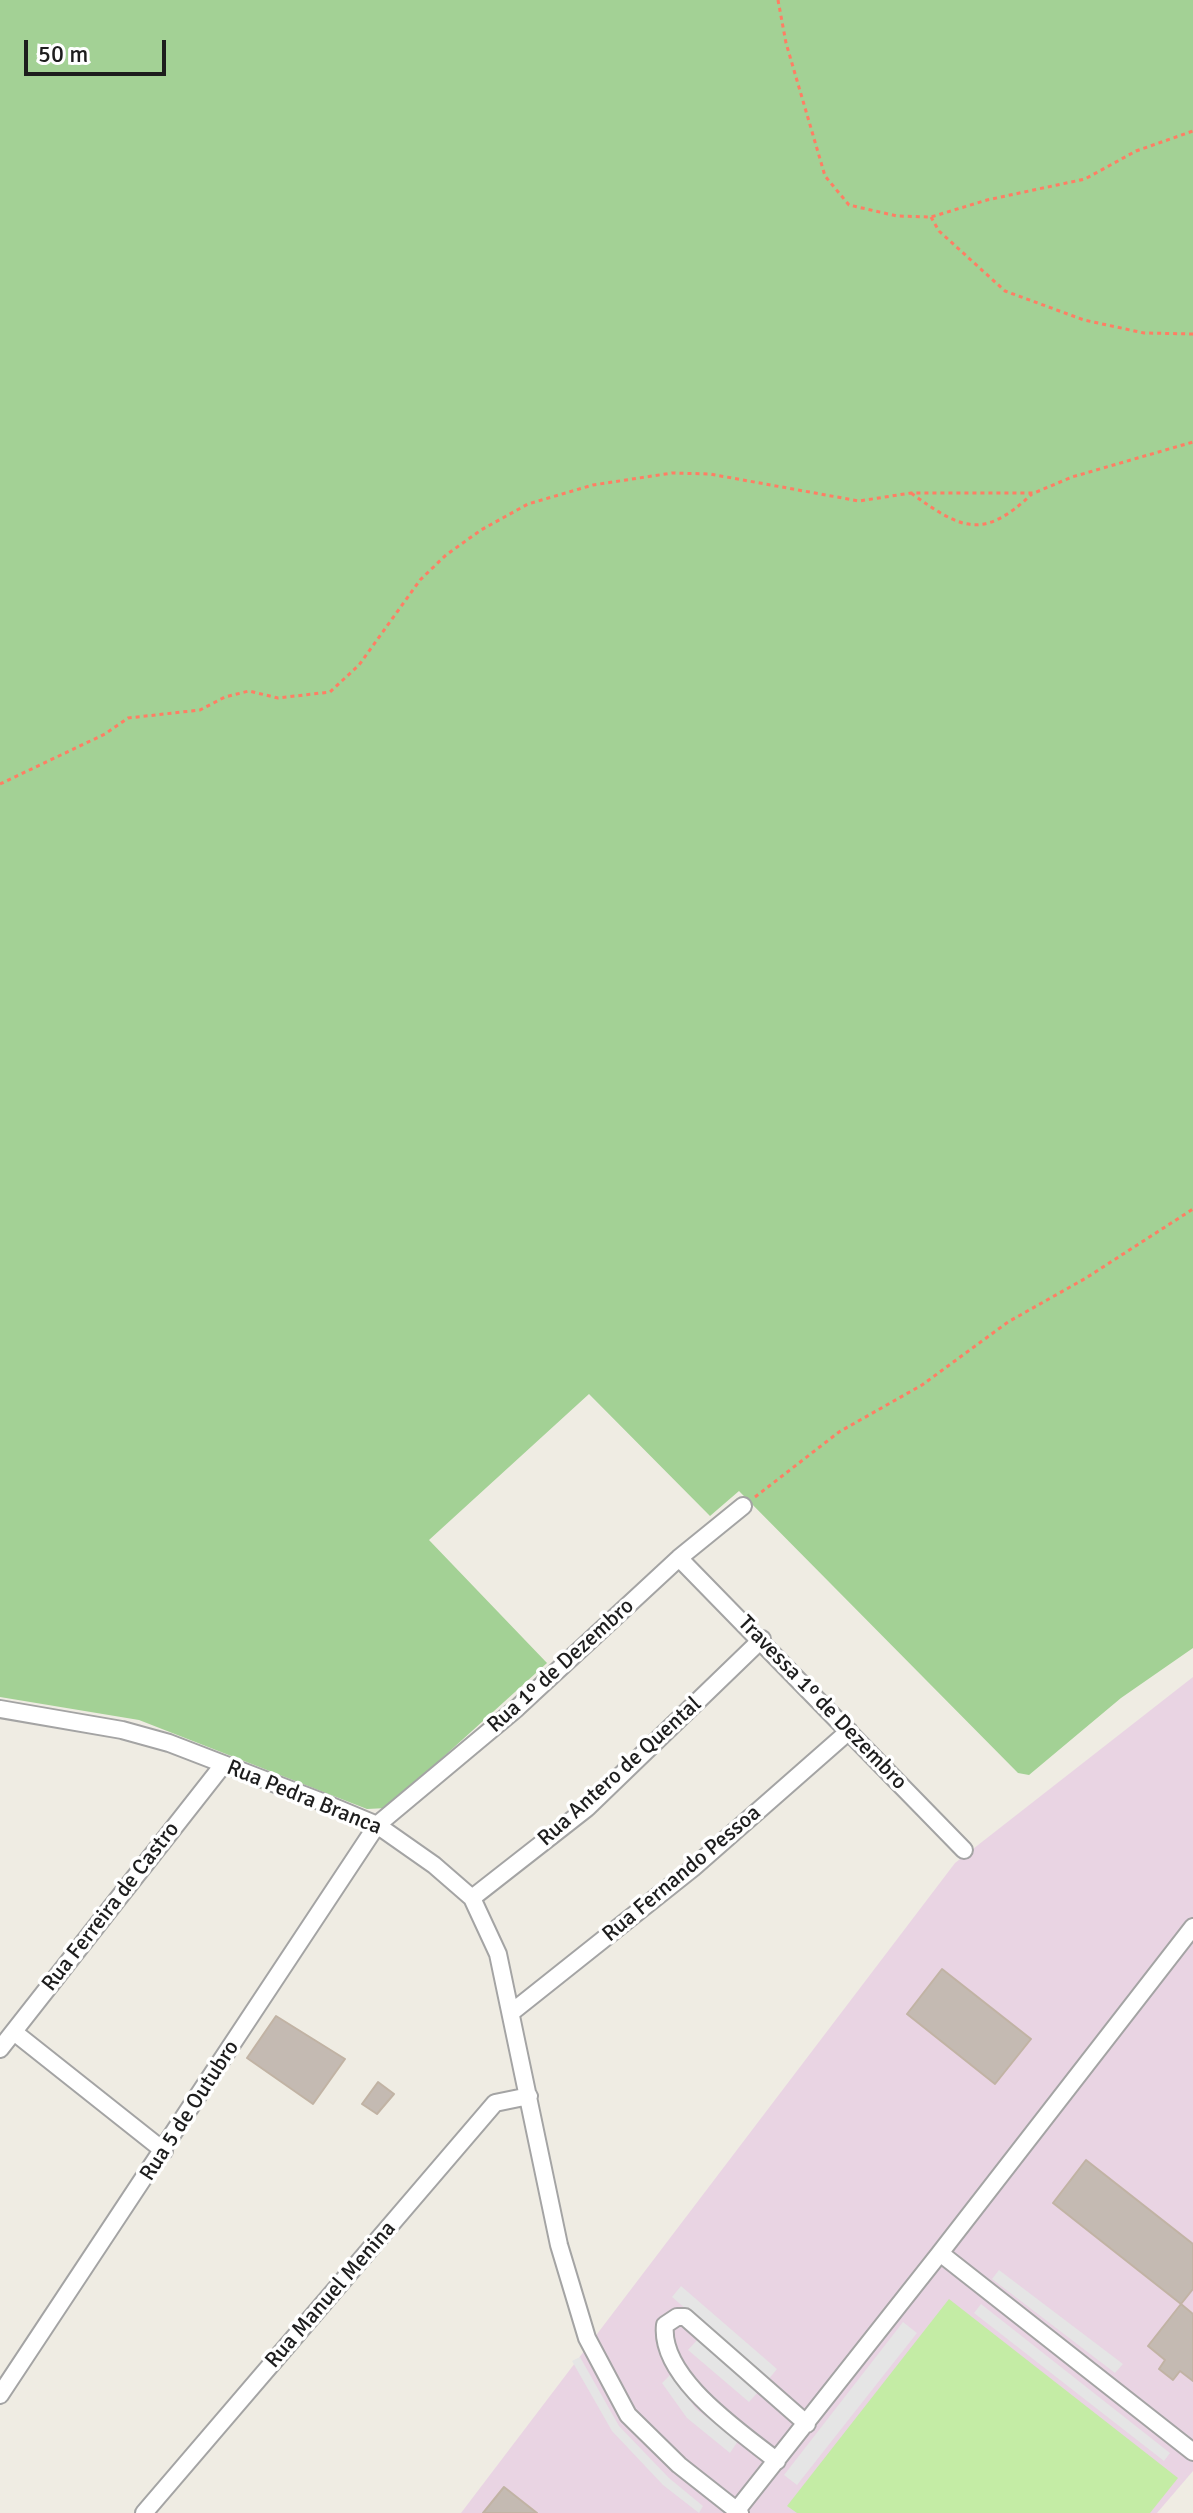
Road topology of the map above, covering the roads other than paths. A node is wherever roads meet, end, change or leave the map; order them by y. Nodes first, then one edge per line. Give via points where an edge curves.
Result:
1 (743, 1506) road end
2 (679, 1558) junction
3 (762, 1639) junction
4 (0, 1709) edge
5 (849, 1731) junction
6 (223, 1765) junction
7 (377, 1825) junction
8 (964, 1850) dead end
9 (472, 1898) junction
10 (1193, 1927) edge
11 (512, 2012) junction
12 (14, 2032) junction
13 (0, 2049) edge
14 (529, 2096) junction
15 (164, 2151) junction
16 (940, 2253) junction
17 (0, 2395) edge
18 (807, 2424) junction
19 (1193, 2452) edge
20 (777, 2461) junction
21 (739, 2512) edge
22 (144, 2513) edge

1 - 2 street, Rua 1º de Dezembro
2 - 3 street, Travessa 1º de Dezembro
2 - 7 street, Rua 1º de Dezembro via 517,1708
3 - 5 street, Travessa 1º de Dezembro
3 - 9 street, Rua Antero de Quental via 587,1808
4 - 6 street, Rua Pedra Branca via 122,1730
5 - 8 street, Travessa 1º de Dezembro
5 - 11 street, Rua Fernando Pessoa via 693,1868
6 - 7 street, Rua Pedra Branca
6 - 12 street, Rua Ferreira de Castro
7 - 9 street, Rua Pedra Branca
7 - 15 street, Rua 5 de Outubro
9 - 11 street, Rua Pedra Branca via 498,1954
10 - 16 street
11 - 14 street, Rua Pedra Branca
12 - 13 street, Rua Ferreira de Castro
12 - 15 street
14 - 21 street, Rua Pedra Branca via 559,2245 587,2338 628,2415 679,2465
14 - 22 street, Rua Manuel Menina via 495,2103
15 - 17 street, Rua 5 de Outubro
16 - 18 street
16 - 19 street
18 - 20 street
18 - 20 street via 685,2317 665,2325 670,2354 704,2402
20 - 21 street

